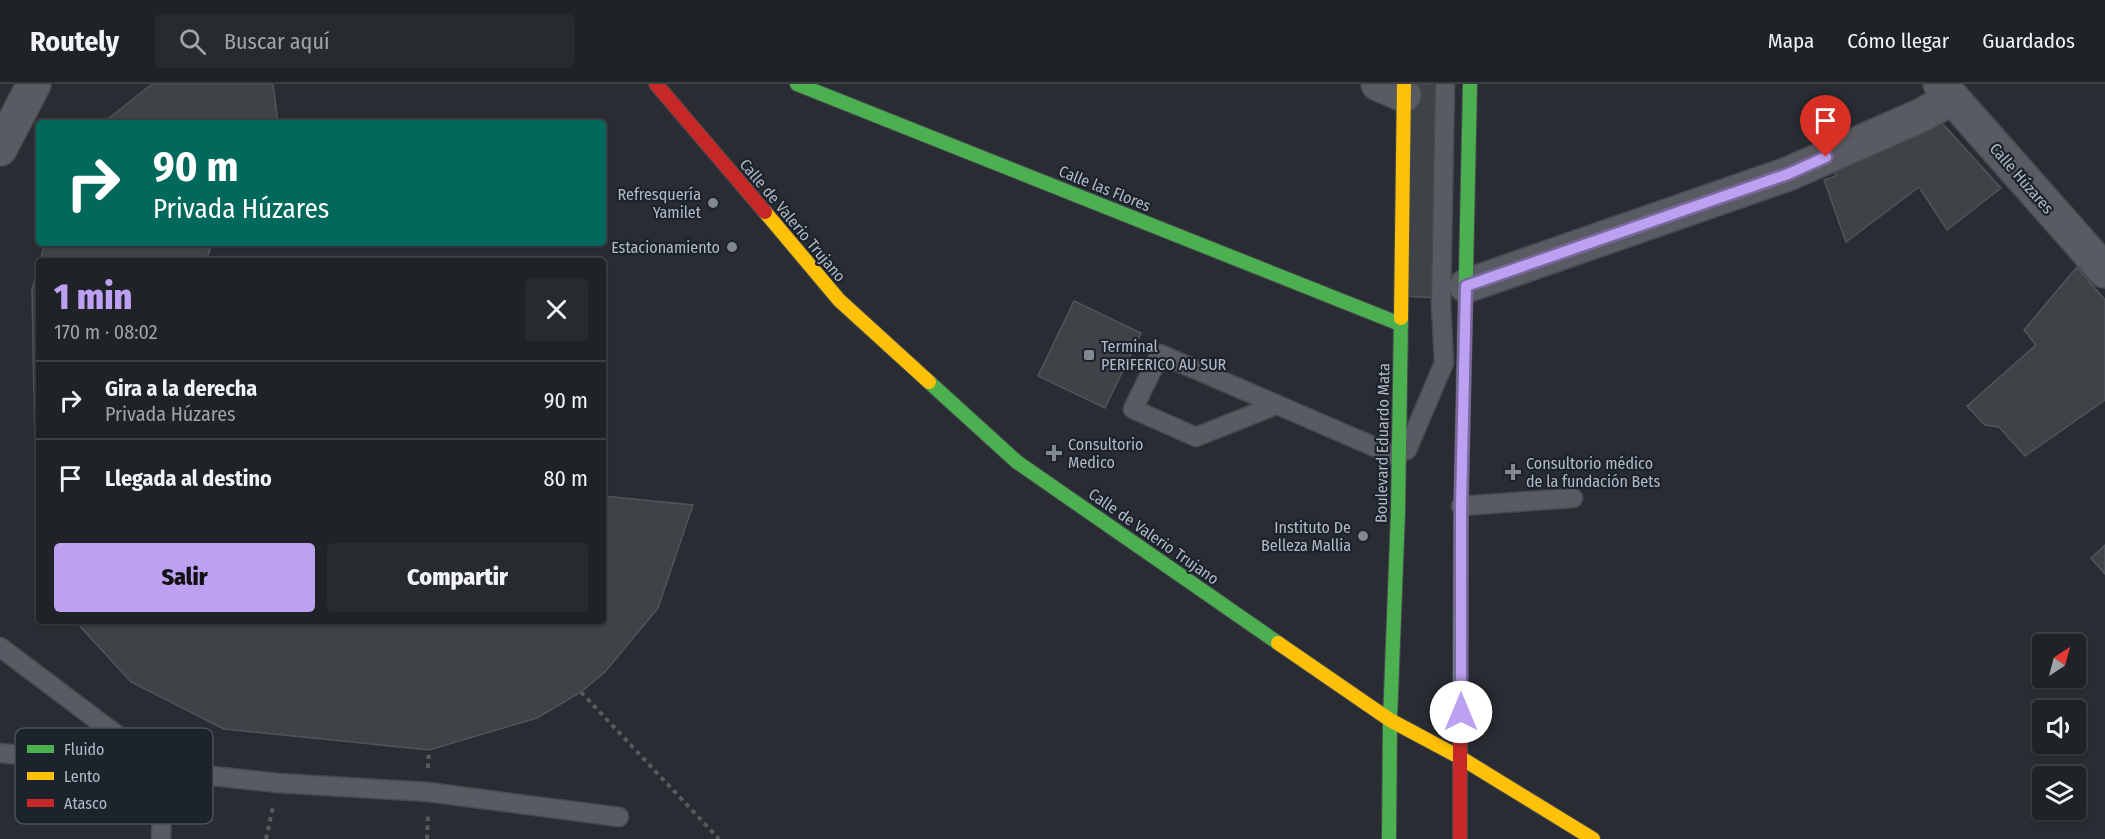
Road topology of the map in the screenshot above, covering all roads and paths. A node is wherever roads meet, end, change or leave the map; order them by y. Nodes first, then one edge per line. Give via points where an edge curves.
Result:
1 (34, 84) edge
2 (656, 84) edge
3 (797, 84) edge
4 (1445, 84) edge
5 (1470, 84) edge
6 (1395, 88) edge
7 (1946, 91) edge
8 (2, 141) edge
9 (2105, 271) edge
10 (1466, 286) junction
11 (1400, 324) junction
12 (1276, 405) junction
13 (1398, 463) junction
14 (1573, 498) dead end
15 (1461, 506) junction
16 (0, 646) edge
17 (581, 692) dead end
18 (1390, 720) junction
19 (108, 728) edge
20 (0, 753) edge
21 (15, 755) edge
22 (1461, 758) junction
23 (213, 776) edge
24 (619, 817) dead end
25 (161, 824) edge
26 (161, 839) edge
27 (719, 839) edge
28 (1389, 839) edge
29 (1460, 839) edge
30 (1593, 839) edge

1 - 8 street
2 - 18 street, Calle de Valerio Trujano via 839,300 1017,462
3 - 11 street, Calle las Flores
4 - 13 lane via 1441,304 1444,363
5 - 10 street
6 - 11 street, Boulevard Eduardo Mata
7 - 9 street, Calle Húzares
7 - 10 street via 1922,115 1788,174
10 - 15 street
11 - 13 street, Boulevard Eduardo Mata
12 - 12 lane via 1160,354 1133,408 1196,437
12 - 13 lane
13 - 18 street, Boulevard Eduardo Mata
14 - 15 lane
15 - 22 street
16 - 19 lane
17 - 27 path
18 - 22 street, Calle de Valerio Trujano
18 - 28 street, Boulevard Eduardo Mata
20 - 21 lane
22 - 29 street
22 - 30 street, Calle de Valerio Trujano
23 - 24 lane via 428,792
25 - 26 lane

